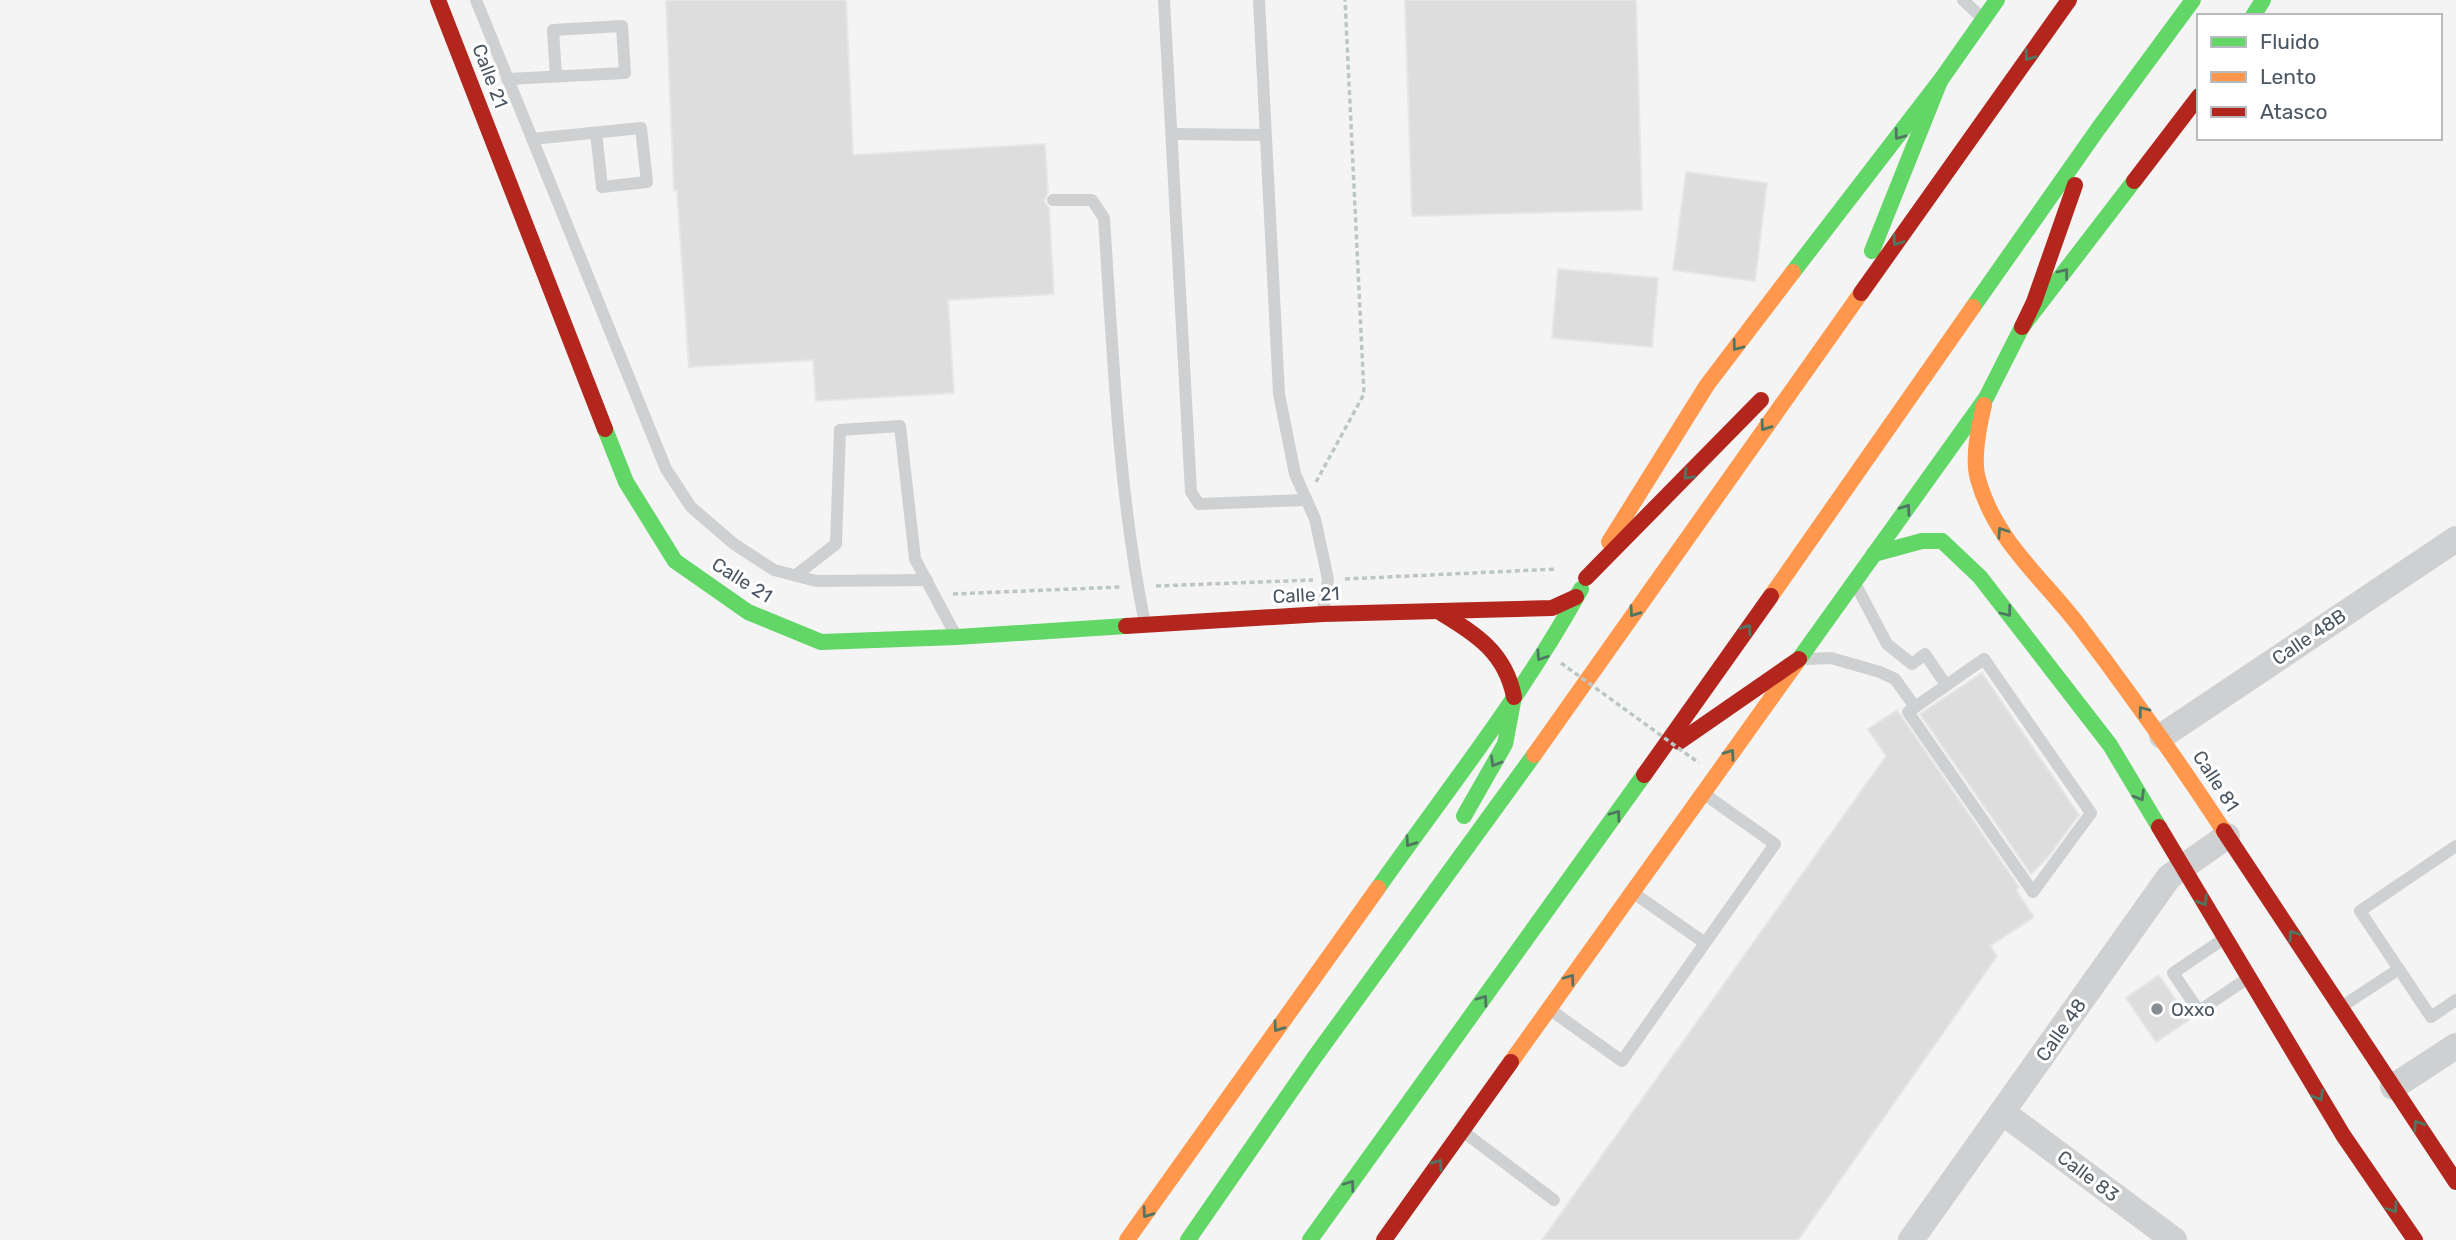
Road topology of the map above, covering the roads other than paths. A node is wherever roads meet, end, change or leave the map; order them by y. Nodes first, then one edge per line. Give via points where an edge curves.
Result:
1 (438, 0) edge
2 (476, 0) edge
3 (1164, 0) edge
4 (1259, 0) edge
5 (1963, 0) edge
6 (1997, 0) edge
7 (2069, 0) edge
8 (2193, 0) edge
9 (1983, 20) junction
10 (556, 76) junction
11 (508, 79) junction
12 (1940, 81) junction
13 (2197, 99) edge
14 (2098, 129) junction
15 (596, 133) junction
16 (1171, 134) junction
17 (1265, 135) junction
18 (531, 139) junction
19 (1053, 200) dead end
20 (1844, 315) junction
21 (2022, 327) junction
22 (1986, 397) junction
23 (1306, 500) junction
24 (2456, 539) edge
25 (1874, 554) junction
26 (796, 575) junction
27 (1586, 578) junction
28 (927, 580) junction
29 (1854, 582) junction
30 (1576, 597) junction
31 (1438, 611) junction
32 (1323, 614) junction
33 (1146, 625) junction
34 (957, 637) junction
35 (1798, 659) junction
36 (1946, 685) junction
37 (1514, 697) junction
38 (1915, 707) junction
39 (2162, 736) junction
40 (1657, 758) junction
41 (1703, 793) junction
42 (1455, 831) dead end
43 (2227, 836) junction
44 (2456, 846) edge
45 (2182, 867) junction
46 (1424, 879) dead end
47 (1632, 892) junction
48 (1430, 900) junction
49 (2225, 937) junction
50 (1704, 943) junction
51 (2399, 969) junction
52 (2248, 978) junction
53 (2456, 1000) edge
54 (2341, 1007) junction
55 (1549, 1008) junction
56 (2456, 1046) edge
57 (2393, 1087) junction
58 (2002, 1112) junction
59 (1462, 1131) junction
60 (2451, 1162) edge
61 (2456, 1182) edge
62 (1554, 1200) dead end
63 (1127, 1240) edge
64 (1188, 1240) edge
65 (1310, 1240) edge
66 (1384, 1240) edge
67 (1911, 1240) edge
68 (2174, 1240) edge
69 (2415, 1240) edge

1 - 34 main road, Calle 21 via 626,482 675,561 748,612 821,642
2 - 11 lane
3 - 16 lane
4 - 17 lane
5 - 9 lane
6 - 9 main road
7 -> 20 main road
8 - 14 main road
9 - 12 main road
10 - 10 lane via 625,72 622,26 553,30
10 - 11 lane
11 - 18 lane
12 - 20 main road
12 -> 27 main road via 1707,386
21 -> 13 main road
14 - 21 main road
40 -> 14 main road
15 - 15 lane via 641,128 646,182 602,187
15 - 18 lane
16 - 17 lane
16 - 23 lane via 1191,492 1199,504
17 - 23 lane via 1279,394 1295,474
18 - 26 lane via 666,469 691,507 734,544 774,570
19 - 33 lane via 1092,200 1104,218 1119,431
20 -> 27 main road
20 -> 48 main road
21 - 22 main road
25 -> 22 main road
39 -> 22 main road, Calle 81 via 2077,623 2000,532 1977,476 1978,432
23 - 32 lane via 1315,519 1328,579
24 - 39 street, Calle 48B
25 - 29 main road
25 -> 45 main road via 1922,541 1942,541 1957,553 2110,745
26 - 28 lane via 816,581
26 - 28 lane via 836,544 840,430 900,426 915,559
27 - 30 main road
28 - 34 lane
29 - 35 main road
29 - 36 lane via 1887,644 1912,664 1925,654
30 - 31 main road, Calle 21 via 1552,608
30 -> 37 main road
31 - 32 main road, Calle 21
31 - 37 main road via 1497,653 1513,684
32 - 33 main road, Calle 21
33 - 34 main road, Calle 21
35 - 38 lane via 1831,658 1880,672 1895,679
35 - 40 main road
41 -> 35 main road
36 - 38 lane
36 - 38 lane via 1984,659 2091,813 2033,892 1908,712
37 -> 42 main road via 1505,744
37 -> 63 main road
39 - 43 main road, Calle 81
65 -> 40 main road
41 - 47 main road
41 - 50 lane via 1775,844
43 - 45 street, Calle 48
54 -> 43 main road, Calle 81
44 - 51 lane via 2360,911
45 -> 49 main road
45 - 58 street, Calle 48 via 2169,877
46 - 48 main road
47 - 50 lane
55 -> 47 main road
48 - 64 main road
49 - 52 main road
49 - 52 lane via 2173,973 2199,1012
50 - 55 lane via 1622,1061
51 - 53 lane via 2431,1017
51 - 54 lane
52 -> 69 main road via 2343,1135
54 - 57 main road, Calle 81
55 - 59 main road
56 - 57 street
60 -> 57 main road, Calle 81
58 - 67 street, Calle 48
58 - 68 street, Calle 83
59 - 62 lane
66 -> 59 main road
60 - 61 main road, Calle 81

